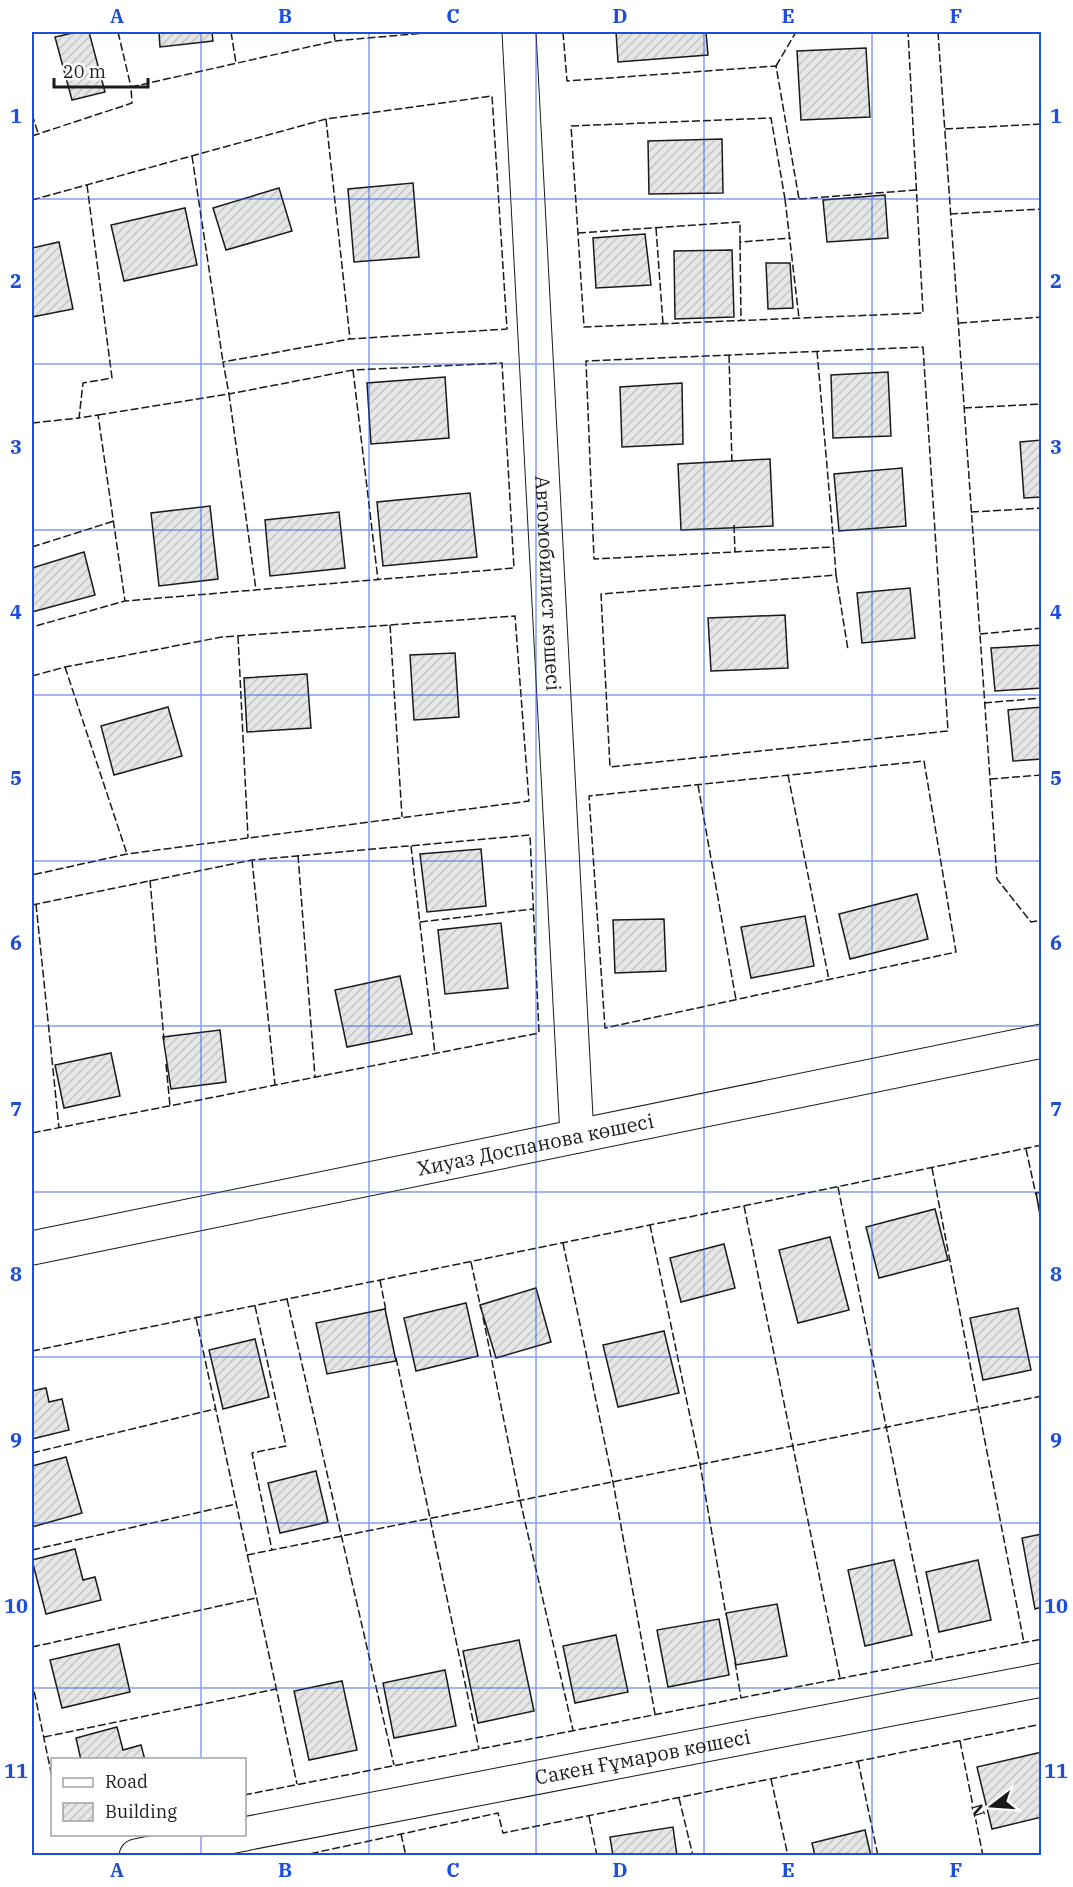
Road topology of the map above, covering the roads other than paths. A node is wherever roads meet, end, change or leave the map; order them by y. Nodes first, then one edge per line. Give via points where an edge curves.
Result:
1 (519, 32) edge
2 (1041, 1041) edge
3 (577, 1136) junction
4 (32, 1248) edge
5 (1041, 1680) edge
6 (246, 1834) edge
7 (234, 1836) edge
8 (136, 1856) edge

1 - 3 street, Автомобилист көшесі
2 - 3 street, Хиуаз Доспанова көшесі
3 - 4 street, Хиуаз Доспанова көшесі
5 - 6 street, Сакен Ғұмаров көшесі
7 - 8 street, Сакен Ғұмаров көшесі

